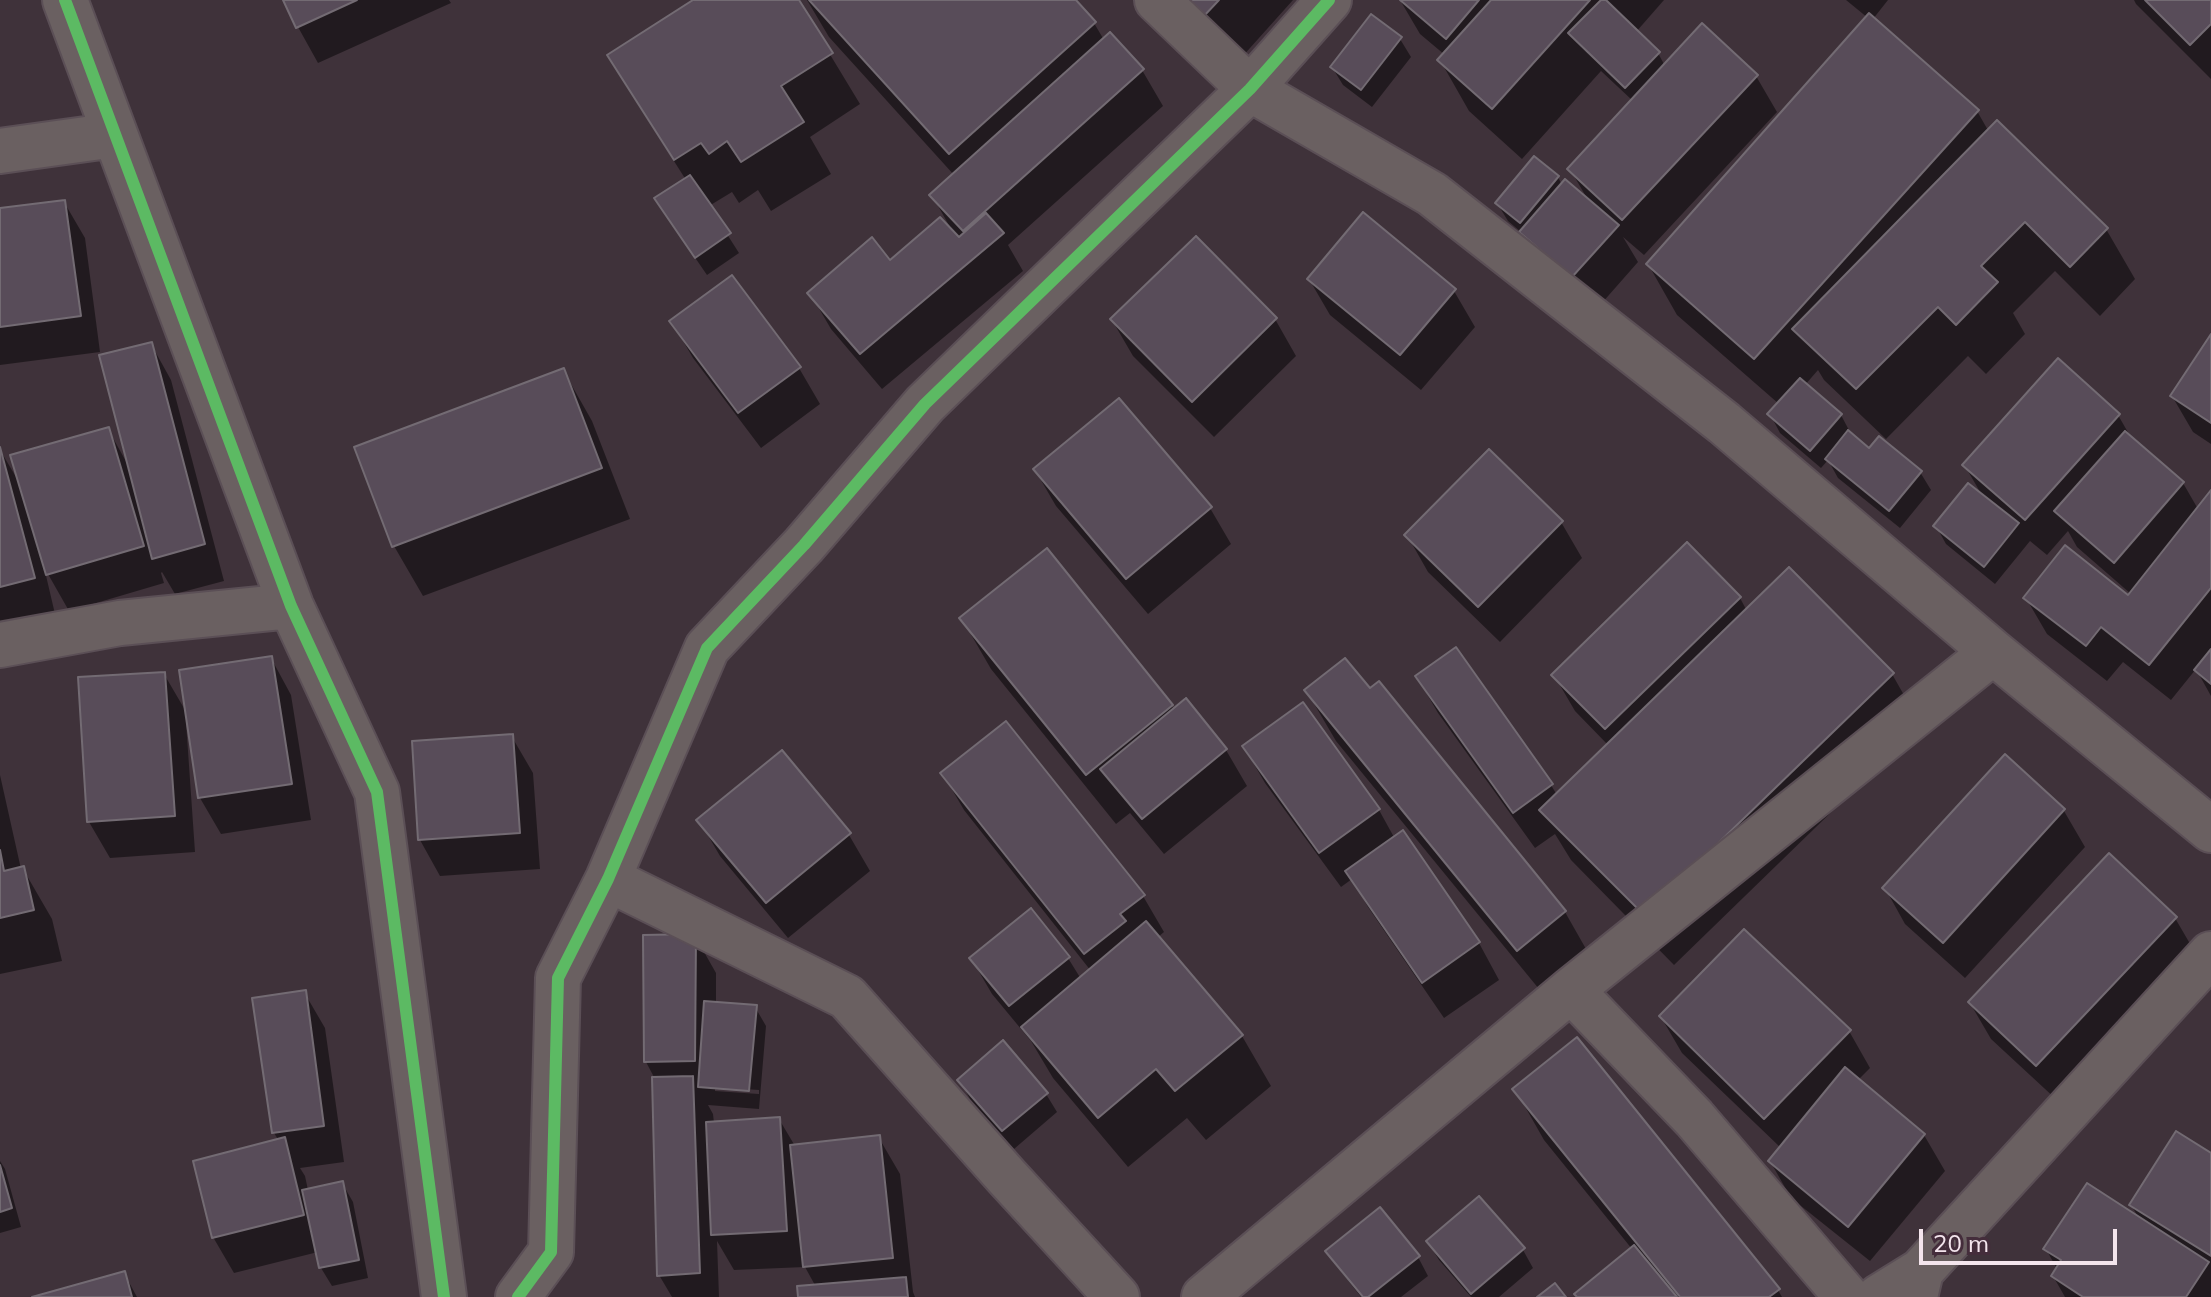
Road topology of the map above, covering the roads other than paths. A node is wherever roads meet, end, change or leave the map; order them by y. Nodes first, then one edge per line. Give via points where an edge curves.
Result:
1 (65, 0) edge
2 (1157, 0) edge
3 (1329, 0) edge
4 (1250, 89) junction
5 (115, 135) junction
6 (0, 151) edge
7 (291, 606) junction
8 (0, 645) edge
9 (1993, 652) junction
10 (2211, 830) edge
11 (608, 879) junction
12 (2211, 954) edge
13 (1571, 990) junction
14 (1918, 1284) edge
15 (444, 1297) edge
16 (518, 1297) edge
17 (1117, 1297) edge
18 (1204, 1297) edge
19 (1847, 1297) edge
20 (1879, 1297) edge

1 - 5 street
2 - 4 street
3 - 4 street
4 - 9 street via 1432,194 1724,423
4 - 11 street via 925,404 707,648
5 - 6 street
5 - 7 street
7 - 8 street via 120,623
7 - 15 street via 377,792
9 - 10 street
9 - 13 street
11 - 16 street via 558,978 551,1252
11 - 17 street via 847,997
12 - 14 street
13 - 18 street
13 - 19 street via 1694,1118
14 - 20 street

